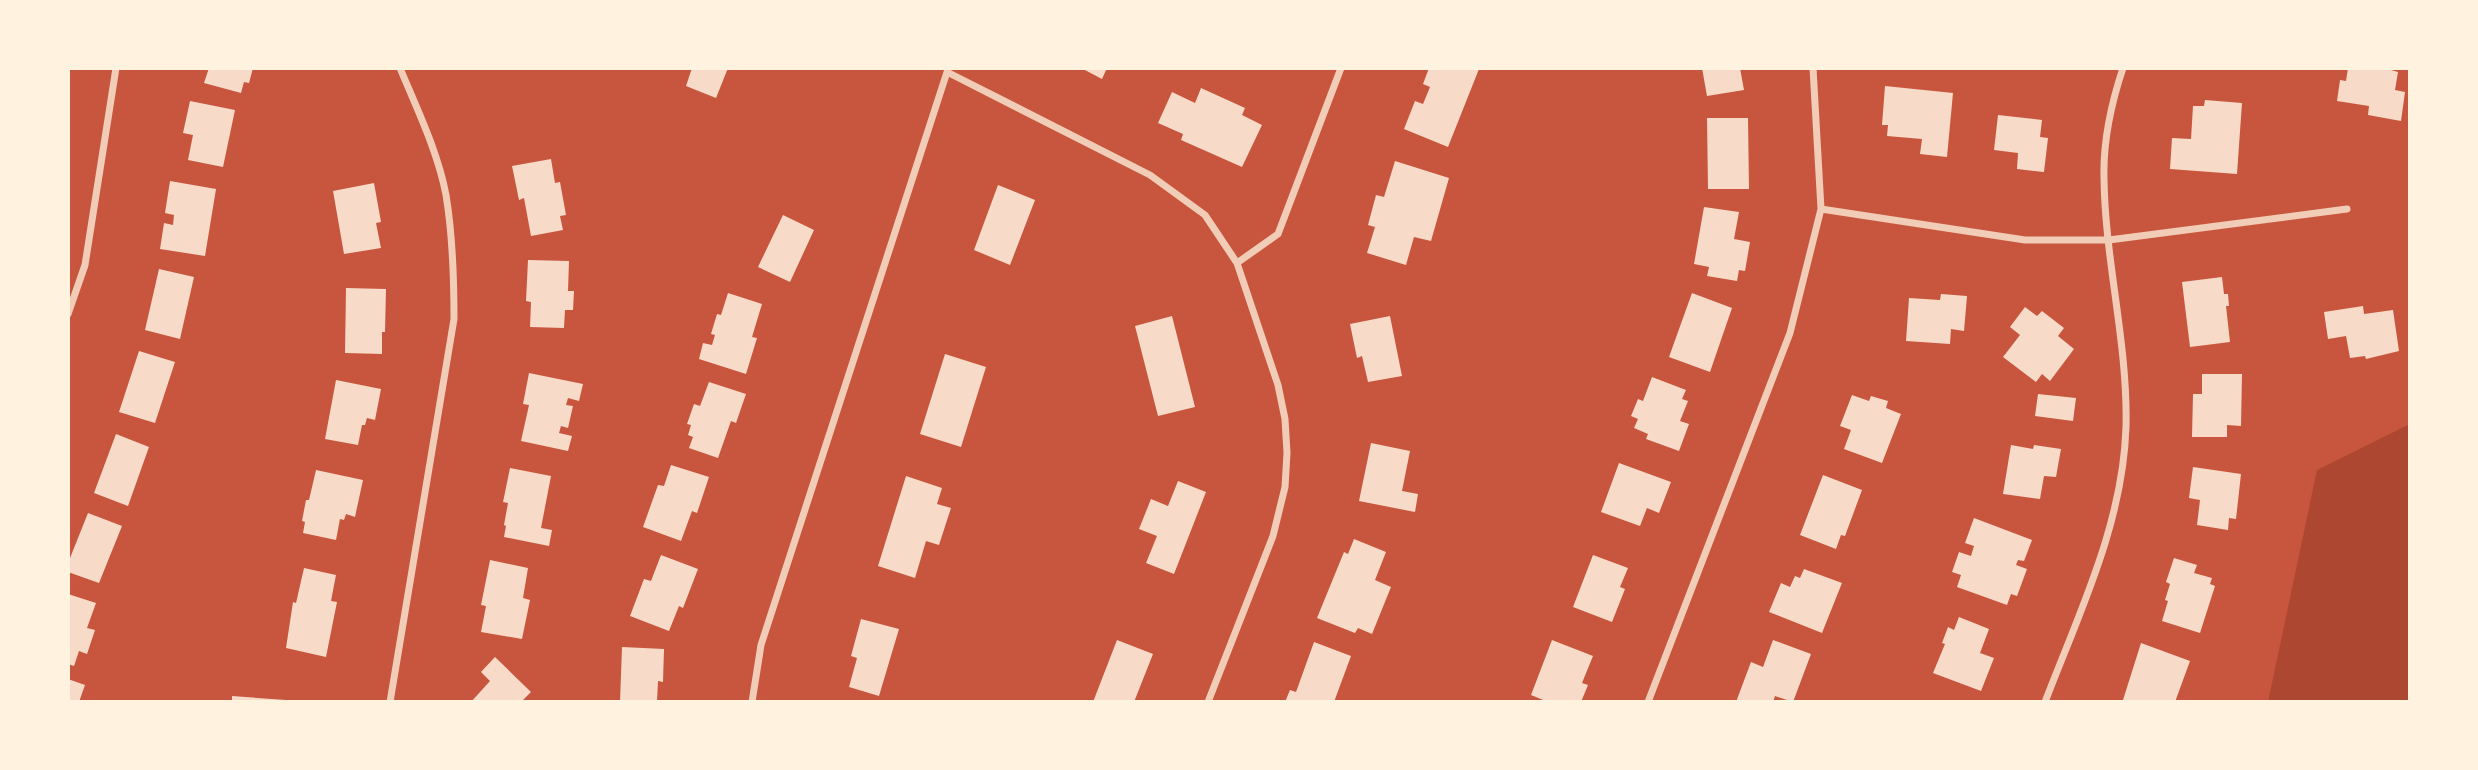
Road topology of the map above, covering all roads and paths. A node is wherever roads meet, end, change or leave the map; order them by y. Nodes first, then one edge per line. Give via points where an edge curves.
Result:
1 (116, 68) edge
2 (400, 68) edge
3 (1341, 68) edge
4 (1813, 68) edge
5 (2123, 68) edge
6 (948, 70) edge
7 (1821, 209) junction
8 (2347, 209) dead end
9 (2109, 240) junction
10 (1237, 263) junction
11 (68, 314) edge
12 (390, 702) edge
13 (752, 702) edge
14 (1208, 702) edge
15 (1648, 702) edge
16 (2045, 702) edge

1 - 11 street via 85,265
2 - 12 street via 445,192 454,319
3 - 10 street via 1278,234
4 - 7 street
5 - 9 street via 2106,143
6 - 10 street via 1150,175 1205,215
6 - 13 street via 761,645
7 - 9 street via 2025,240
7 - 15 street via 1790,332
8 - 9 street
9 - 16 street via 2124,360 2126,428 2120,486 2103,552
10 - 14 street via 1278,385 1285,419 1285,487 1273,536

